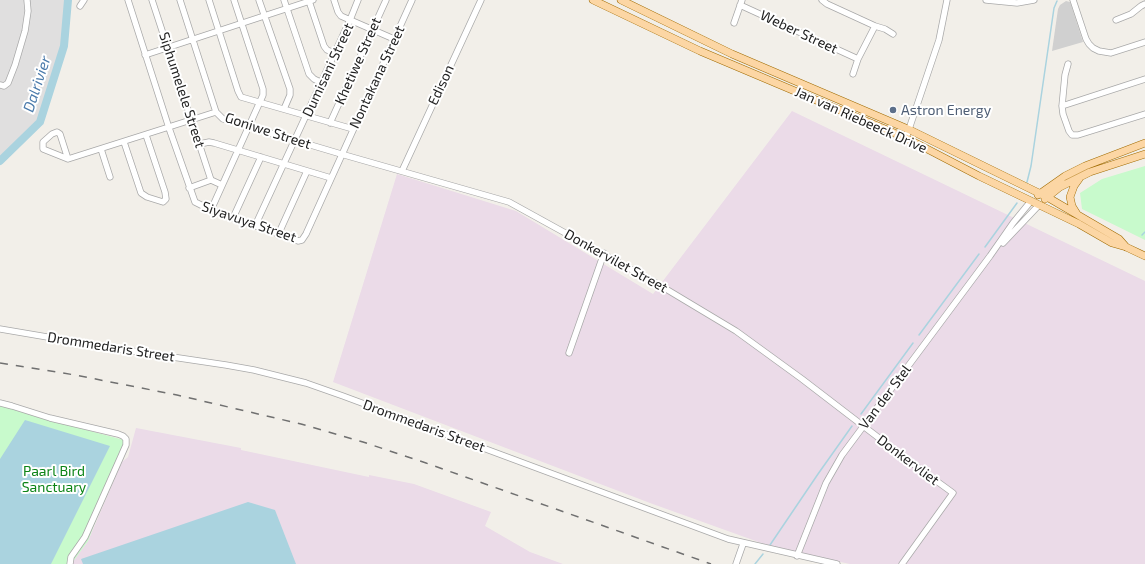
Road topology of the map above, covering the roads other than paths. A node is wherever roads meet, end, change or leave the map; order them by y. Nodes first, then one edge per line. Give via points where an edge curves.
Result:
1 (27, 0) edge
2 (84, 0) edge
3 (128, 0) edge
4 (152, 0) edge
5 (180, 0) edge
6 (208, 0) edge
7 (234, 0) edge
8 (259, 0) edge
9 (284, 0) edge
10 (334, 0) edge
11 (358, 0) edge
12 (386, 0) edge
13 (412, 0) edge
14 (481, 0) edge
15 (593, 0) edge
16 (621, 0) edge
17 (822, 0) edge
18 (946, 0) edge
19 (986, 0) edge
20 (1034, 0) edge
21 (1073, 0) edge
22 (311, 1) edge
23 (741, 2) edge
24 (1145, 4) edge
25 (80, 6) dead end
26 (287, 8) junction
27 (264, 16) junction
28 (350, 20) junction
29 (1116, 20) dead end
30 (242, 23) junction
31 (734, 23) dead end
32 (875, 26) junction
33 (218, 30) junction
34 (372, 30) junction
35 (893, 34) dead end
36 (193, 38) junction
37 (394, 39) junction
38 (1145, 42) edge
39 (168, 47) junction
40 (334, 53) junction
41 (145, 55) junction
42 (858, 59) junction
43 (1068, 64) dead end
44 (853, 74) dead end
45 (1145, 79) edge
46 (322, 83) junction
47 (0, 85) edge
48 (260, 102) junction
49 (1062, 106) junction
50 (284, 109) junction
51 (216, 112) junction
52 (1145, 114) edge
53 (307, 116) junction
54 (192, 120) junction
55 (330, 123) junction
56 (249, 126) junction
57 (169, 128) junction
58 (353, 129) junction
59 (910, 130) junction
60 (146, 135) junction
61 (906, 138) junction
62 (295, 140) junction
63 (124, 142) junction
64 (1145, 143) edge
65 (200, 144) junction
66 (101, 149) junction
67 (238, 150) junction
68 (341, 154) junction
69 (1145, 154) edge
70 (261, 157) junction
71 (68, 159) junction
72 (284, 164) junction
73 (307, 171) junction
74 (402, 171) junction
75 (1082, 176) junction
76 (110, 177) dead end
77 (331, 178) junction
78 (211, 180) junction
79 (1053, 184) junction
80 (222, 185) junction
81 (189, 188) junction
82 (1030, 188) junction
83 (1043, 195) junction
84 (1031, 201) junction
85 (1039, 205) junction
86 (211, 210) junction
87 (1077, 214) junction
88 (234, 218) junction
89 (256, 226) junction
90 (278, 235) junction
91 (1126, 247) junction
92 (994, 251) junction
93 (604, 253) junction
94 (1145, 256) edge
95 (0, 330) edge
96 (569, 353) dead end
97 (0, 404) edge
98 (863, 426) junction
99 (743, 544) junction
100 (797, 556) junction
101 (70, 564) edge
102 (736, 564) edge
103 (837, 564) edge
104 (902, 564) edge

1 - 47 street via 26,27 15,65 8,83
2 - 25 street
3 - 41 street, Siyavuya Street
4 - 39 street, Siphumelele Street
5 - 36 street, Goniwe Street
6 - 33 street
7 - 30 street
8 - 27 street
9 - 26 street
10 - 28 street via 339,14
11 - 28 street, Dumisani Street
12 - 34 street, Khetiwe Street
13 - 37 street, Nontakana Street
14 - 74 street, Edison
15 - 61 main road, Jan van Riebeeck Drive via 720,60
16 - 59 main road, Jan van Riebeeck Drive via 732,54
17 - 32 street
18 - 59 street via 939,40
19 - 20 street via 1017,4
21 - 38 street via 1086,39 1093,48 1111,53
22 - 26 street
22 - 40 street via 324,46
23 - 31 street
23 - 42 street, Weber Street
24 - 29 street
26 - 27 street
26 - 46 street via 310,74
27 - 30 street
27 - 50 street via 290,90
28 - 34 street
28 - 40 street, Dumisani Street
30 - 33 street
30 - 48 street via 263,89
32 - 35 street
32 - 42 street
33 - 36 street
33 - 48 street via 239,94 243,98
34 - 37 street
34 - 55 street, Khetiwe Street
36 - 39 street
36 - 51 street, Goniwe Street
37 - 58 street, Nontakana Street
39 - 41 street
39 - 54 street, Siphumelele Street
40 - 46 street, Dumisani Street
41 - 57 street, Siyavuya Street
42 - 44 street
43 - 49 street
45 - 49 street
46 - 53 street, Dumisani Street
48 - 50 street
48 - 56 street
49 - 52 street via 1072,135
50 - 53 street
51 - 54 street
51 - 56 street, Goniwe Street via 223,119
53 - 55 street
53 - 62 street, Dumisani Street
54 - 57 street
54 - 65 street, Siphumelele Street
55 - 58 street
56 - 62 street, Goniwe Street
56 - 67 street
57 - 60 street
57 - 81 street, Siyavuya Street
58 - 68 street, Nontakana Street
59 - 61 street
59 - 82 main road, Jan van Riebeeck Drive
60 - 63 street
60 - 63 street via 165,192 166,199 163,202 141,193
61 - 84 main road, Jan van Riebeeck Drive
62 - 68 street, Goniwe Street
62 - 72 street, Dumisani Street
63 - 66 street
64 - 79 main road, Van der Stel via 1085,166
65 - 67 street via 214,143
65 - 78 street, Siphumelele Street
66 - 71 street
66 - 76 street
67 - 70 street
67 - 80 street
68 - 74 street, Donkervilet Street
68 - 77 street, Siyavuya Street
69 - 75 main road, Van der Stel
70 - 72 street
70 - 88 street
71 - 71 street via 44,149 43,142 52,134 60,134
72 - 73 street
72 - 89 street, Dumisani Street
73 - 77 street
73 - 90 street
74 - 93 street, Donkervilet Street via 509,202
75 - 83 main road, Van der Stel
75 - 87 main road via 1071,192 1071,202
77 - 90 street, Siyavuya Street via 302,240 296,241
78 - 80 street
78 - 81 street
79 - 82 main road
79 - 83 main road, Van der Stel
80 - 86 street
81 - 86 street, Siyavuya Street via 195,202
82 - 83 main road, Jan van Riebeeck Drive
83 - 84 main road, Van der Stel
83 - 85 main road, Van der Stel
83 - 87 main road, Jan van Riebeeck Drive
84 - 85 main road, Jan van Riebeeck Drive
84 - 92 street, Van der Stel
85 - 91 main road, Jan van Riebeeck Drive via 1112,243
85 - 92 street, Van der Stel
86 - 88 street, Siyavuya Street
87 - 91 main road, Jan van Riebeeck Drive via 1119,239
88 - 89 street, Siyavuya Street
89 - 90 street, Siyavuya Street
91 - 94 main road, Jan van Riebeeck Drive
92 - 98 street, Van der Stel
93 - 96 street
93 - 98 street, Donkervilet Street via 736,332
95 - 99 street, Drommedaris Street via 226,365 306,383
97 - 101 street via 118,434 126,439 126,445 110,482 85,537 71,557
98 - 100 street, Van der Stel via 833,468
98 - 104 street, Donkervliet via 953,493
99 - 100 street, Drommedaris Street
99 - 102 street
100 - 103 street, Drommedaris Street

